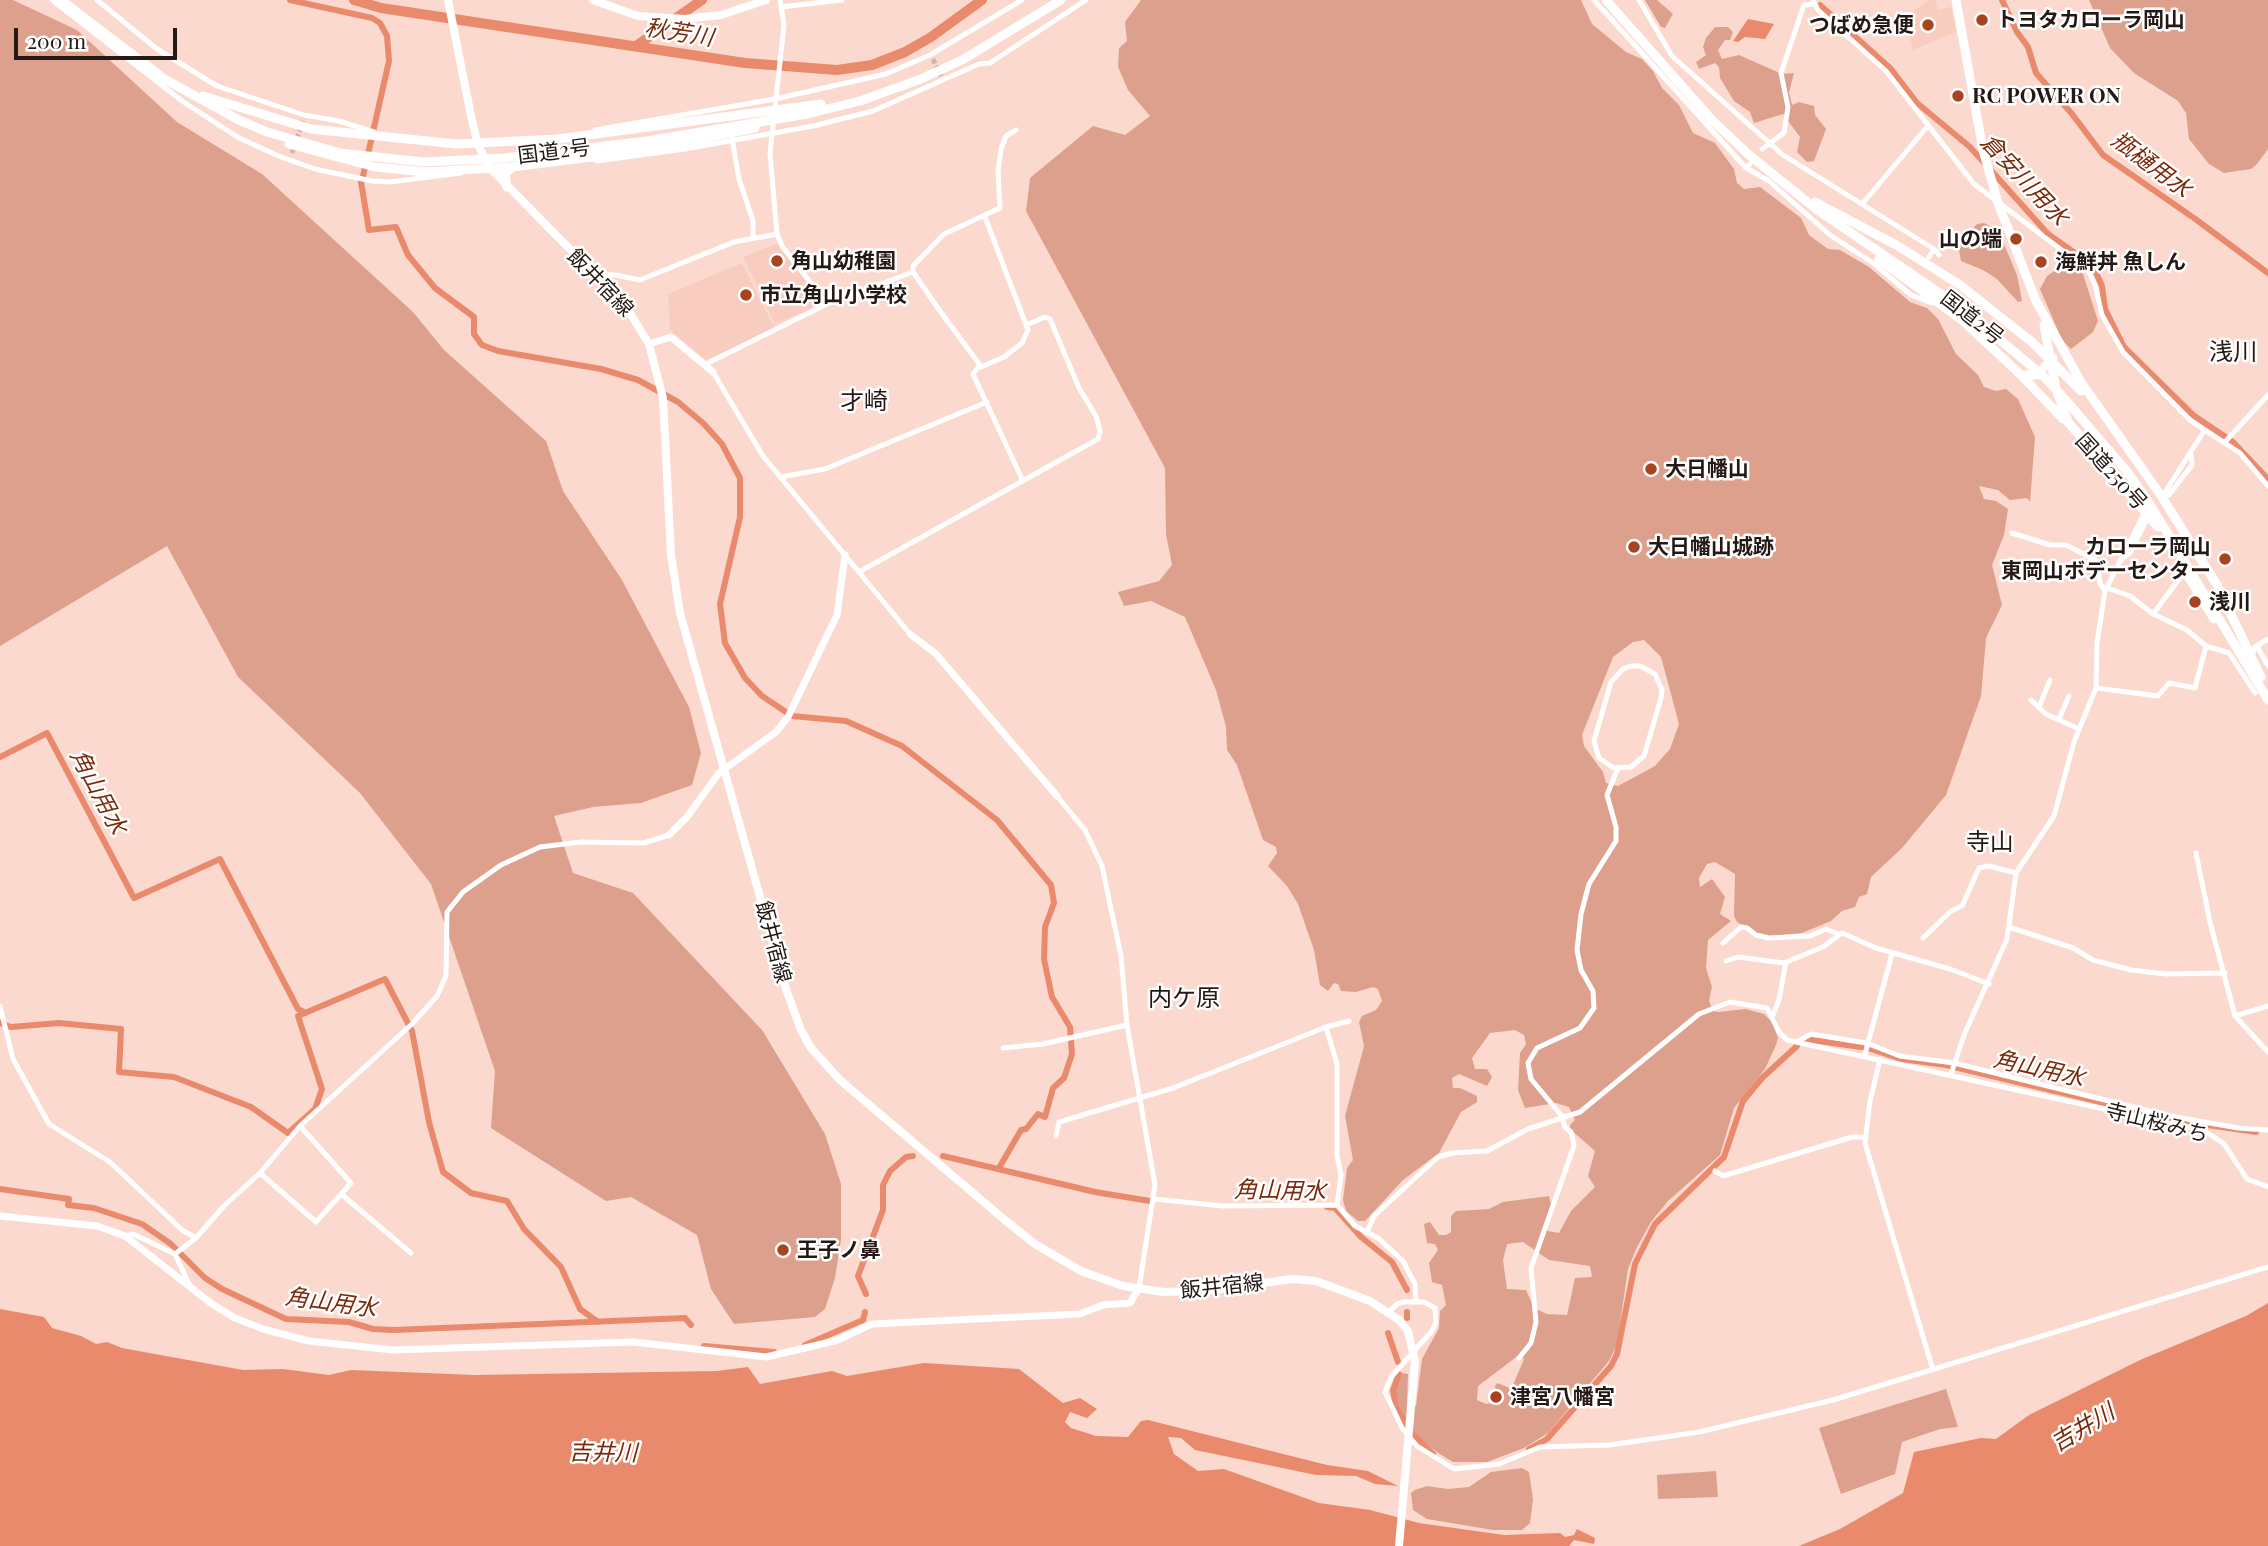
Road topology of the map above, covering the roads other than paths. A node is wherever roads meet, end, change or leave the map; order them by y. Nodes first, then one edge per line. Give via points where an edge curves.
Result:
1 (52, 0) edge
2 (61, 0) edge
3 (97, 0) edge
4 (448, 0) edge
5 (593, 0) edge
6 (766, 0) edge
7 (842, 0) edge
8 (1022, 0) edge
9 (1061, 0) edge
10 (1086, 0) edge
11 (1594, 0) edge
12 (1606, 0) edge
13 (1639, 0) edge
14 (1956, 0) edge
15 (1814, 2) edge
16 (780, 3) edge
17 (166, 80) junction
18 (788, 97) junction
19 (775, 99) junction
20 (728, 108) junction
21 (812, 111) junction
22 (667, 119) junction
23 (1927, 127) junction
24 (795, 129) junction
25 (1016, 130) dead end
26 (364, 133) junction
27 (774, 134) junction
28 (558, 139) junction
29 (732, 141) junction
30 (1770, 143) junction
31 (478, 145) junction
32 (1762, 149) dead end
33 (672, 151) junction
34 (292, 153) tunnel mouth
35 (591, 156) junction
36 (290, 160) junction
37 (561, 160) junction
38 (376, 163) junction
39 (512, 167) junction
40 (479, 168) junction
41 (490, 168) junction
42 (1780, 181) junction
43 (507, 187) junction
44 (1863, 203) junction
45 (1998, 203) junction
46 (985, 217) junction
47 (777, 234) junction
48 (1852, 234) junction
49 (753, 236) junction
50 (1934, 249) junction
51 (1940, 255) dead end
52 (1928, 257) dead end
53 (913, 272) junction
54 (592, 275) junction
55 (1932, 303) dead end
56 (827, 304) junction
57 (1995, 311) junction
58 (2045, 323) junction
59 (1026, 325) junction
60 (649, 344) junction
61 (2052, 360) junction
62 (706, 364) junction
63 (981, 367) junction
64 (713, 372) joint
65 (2021, 375) junction
66 (2074, 383) junction
67 (2268, 395) edge
68 (987, 402) junction
69 (2060, 405) junction
70 (2102, 413) junction
71 (2068, 422) junction
72 (2204, 430) junction
73 (2227, 439) junction
74 (781, 477) junction
75 (1023, 481) junction
76 (2268, 486) edge
77 (2165, 496) junction
78 (2146, 510) junction
79 (2146, 522) dead end
80 (2012, 533) dead end
81 (845, 555) junction
82 (2122, 560) junction
83 (2185, 571) junction
84 (859, 572) junction
85 (2106, 589) junction
86 (2153, 614) junction
87 (910, 634) joint
88 (2268, 639) edge
89 (2245, 643) junction
90 (2206, 646) junction
91 (2256, 646) junction
92 (2228, 649) junction
93 (2252, 658) junction
94 (2268, 666) edge
95 (2050, 680) dead end
96 (2096, 688) junction
97 (2268, 691) edge
98 (2256, 693) dead end
99 (2069, 696) dead end
100 (2268, 699) edge
101 (2031, 700) dead end
102 (2039, 707) junction
103 (2059, 719) junction
104 (2079, 729) junction
105 (725, 768) junction
106 (1618, 768) junction
107 (1057, 796) joint
108 (668, 835) joint
109 (2196, 853) dead end
110 (2016, 873) junction
111 (2009, 928) junction
112 (1838, 934) junction
113 (1923, 938) dead end
114 (1723, 943) dead end
115 (1892, 954) junction
116 (1726, 961) dead end
117 (1786, 962) junction
118 (2225, 972) junction
119 (1989, 985) junction
120 (0, 1006) edge
121 (2268, 1006) edge
122 (1773, 1015) junction
123 (2235, 1016) junction
124 (1349, 1021) dead end
125 (1127, 1026) junction
126 (1326, 1027) junction
127 (1800, 1043) junction
128 (1003, 1048) dead end
129 (1866, 1049) junction
130 (2268, 1052) edge
131 (1880, 1059) junction
132 (1953, 1068) junction
133 (1140, 1098) junction
134 (1564, 1120) junction
135 (300, 1126) junction
136 (2268, 1130) edge
137 (1056, 1136) dead end
138 (1865, 1137) junction
139 (1715, 1171) dead end
140 (260, 1173) junction
141 (2268, 1187) edge
142 (341, 1194) junction
143 (1154, 1199) junction
144 (1337, 1205) junction
145 (0, 1216) edge
146 (1367, 1232) junction
147 (125, 1236) junction
148 (196, 1238) junction
149 (411, 1253) dead end
150 (174, 1254) junction
151 (2268, 1267) edge
152 (191, 1288) junction
153 (1139, 1289) junction
154 (1416, 1302) junction
155 (1389, 1312) junction
156 (1519, 1358) dead end
157 (1933, 1370) junction
158 (1399, 1546) edge

1 - 36 street via 182,101 239,138
2 - 17 highway
3 - 26 street via 191,72 244,97 304,118 340,121
4 - 31 main road, 飯井宿線
5 - 6 main road via 638,16 685,19 721,15
7 - 16 street
8 - 18 street via 932,57 886,74
9 - 21 highway, 国道2号 via 964,59 878,96
10 - 24 street via 1010,52 873,111
11 - 55 street via 1748,166 1830,235
12 - 42 highway, 国道2号 via 1712,120
13 - 30 street via 1672,56
14 - 45 highway, 国道250号 via 1983,150
15 - 23 street via 1886,71
15 - 30 street via 1805,3 1780,73 1787,101 1786,127
16 - 19 street via 784,25
17 - 26 highway via 261,117 323,132
17 - 38 highway via 267,132
18 - 19 street
18 - 24 street
19 - 20 street
19 - 27 street
20 - 22 street
20 - 29 street
21 - 28 highway
21 - 35 highway via 727,135
21 - 38 highway, 国道2号 via 647,141 467,161
22 - 28 street
22 - 33 street
23 - 44 street
23 - 45 street via 1963,174
24 - 27 street
25 - 46 street via 1006,136 1001,149 1000,208
26 - 31 highway
27 - 29 street
27 - 47 street via 770,154
28 - 31 highway
28 - 37 street
29 - 33 street
29 - 49 street
30 - 32 street
30 - 44 street
31 - 41 main road, 飯井宿線
33 - 35 street via 597,161
34 - 36 street
35 - 37 highway
36 - 40 street via 390,182
37 - 39 highway
38 - 40 highway via 425,172
39 - 41 highway
39 - 43 highway via 505,174
40 - 41 highway
41 - 43 main road, 飯井宿線
42 - 48 highway, 国道2号
42 - 57 highway via 1898,246
43 - 54 main road, 飯井宿線
44 - 50 street
45 - 58 highway, 国道250号
45 - 72 street via 2088,270 2102,315 2123,352
46 - 53 street via 944,234 914,261
46 - 59 street
47 - 49 street
47 - 56 street
48 - 65 highway via 1857,243 1962,320
48 - 100 highway, 国道2号 via 1963,309 2024,359 2082,418 2151,506
49 - 54 street via 640,280
50 - 51 street
50 - 52 street
53 - 56 street
53 - 63 street
54 - 60 main road, 飯井宿線 via 625,305
56 - 62 street
57 - 58 highway via 2033,336 2041,333
57 - 61 highway
58 - 61 highway, 国道250号 via 2055,347
58 - 70 highway, 国道250号
59 - 63 street via 1022,343
59 - 75 street via 1050,319 1079,388 1093,409 1100,435
60 - 62 street via 671,337
60 - 105 main road, 飯井宿線 via 663,398 674,583
61 - 65 highway via 2036,375
61 - 66 highway
61 - 69 highway, 国道250号
62 - 64 street
63 - 68 street via 973,374
64 - 74 street via 748,434
65 - 71 highway
66 - 69 highway via 2063,385
66 - 70 highway
67 - 73 street
68 - 74 street via 825,469
68 - 75 street
69 - 71 highway, 国道250号
70 - 77 highway, 国道250号
71 - 78 highway, 国道250号
72 - 73 street
72 - 77 street
73 - 76 street
74 - 81 street
75 - 84 street
77 - 89 highway, 国道250号
78 - 82 street
78 - 83 highway, 国道250号
79 - 82 street
80 - 85 street via 2066,545 2094,559
81 - 84 street
81 - 105 street via 837,615 796,702 776,732
82 - 85 street
83 - 86 street
83 - 92 highway, 国道250号
84 - 87 street
85 - 86 street via 2130,596
85 - 96 street via 2097,643
86 - 90 street via 2187,630
87 - 107 street via 936,654
88 - 91 street
89 - 91 street
89 - 93 highway, 国道250号
90 - 92 street
90 - 96 street via 2194,688 2169,683 2158,696
91 - 93 street
91 - 94 street
92 - 98 street
92 - 100 highway, 国道250号 via 2240,658
93 - 97 highway, 国道250号
95 - 102 street
96 - 104 street
99 - 103 street
101 - 102 street
102 - 103 street
103 - 104 street
104 - 110 street via 2050,827
105 - 108 street
105 - 153 main road, 飯井宿線 via 793,1009 825,1067 1035,1244 1081,1271
106 - 106 street via 1631,767 1644,756 1661,698 1655,674 1640,666 1616,674 1596,732 1599,758
106 - 134 street via 1607,795 1616,841 1589,884 1577,950 1581,970 1593,991 1594,1008 1580,1028 1537,1048 1528,1063 1531,1079
107 - 125 street via 1085,830 1105,873 1121,956
108 - 135 street via 644,843 540,847 500,865 463,892 447,912 446,976 437,996
109 - 118 street
110 - 111 street
110 - 113 street via 1979,868 1962,906
111 - 118 street via 2131,970
111 - 119 street
112 - 114 street via 1829,929 1810,936 1769,938 1741,927
112 - 115 street
112 - 117 street via 1827,944
115 - 119 street
115 - 129 street
116 - 117 street via 1738,957
117 - 122 street
118 - 123 street
119 - 132 street
120 - 148 street via 13,1059 49,1124 110,1162
121 - 123 street
122 - 127 street via 1782,1037
122 - 134 street via 1762,1006 1739,1002 1707,1009 1592,1104
123 - 130 street
124 - 126 street
125 - 128 street
125 - 133 street
126 - 133 street
126 - 144 street via 1337,1064 1341,1175
127 - 129 street
127 - 129 street via 1811,1034
129 - 131 street
129 - 132 street
131 - 132 street
131 - 138 street
132 - 136 street via 2170,1116
132 - 141 street, 寺山桜みち via 1983,1081 2205,1131 2224,1144 2247,1180
133 - 137 street via 1059,1122
133 - 143 street
134 - 146 street via 1528,1129 1487,1151 1438,1157 1374,1216
134 - 156 street via 1574,1146 1531,1268 1536,1322 1531,1343
135 - 140 street
135 - 142 street via 351,1183
138 - 139 street via 1723,1175
138 - 157 street
140 - 142 street via 316,1222
140 - 148 street
142 - 149 street
143 - 144 street via 1233,1206
143 - 153 street
144 - 146 street
145 - 147 street via 97,1226
146 - 154 street via 1403,1261 1413,1278
147 - 150 street via 133,1234
147 - 152 street
148 - 150 street
150 - 152 street
151 - 157 street
152 - 153 street via 235,1318 309,1340 420,1351 633,1342 741,1357 766,1357 835,1341 872,1324 1080,1314 1103,1305 1130,1303
153 - 155 main road, 飯井宿線 via 1195,1292 1302,1280 1339,1287
154 - 155 street via 1397,1304
154 - 157 street via 1435,1308 1436,1322 1423,1344 1391,1377 1387,1399 1417,1446 1454,1469 1499,1464 1540,1447 1610,1446 1722,1427
155 - 158 main road, 飯井宿線 via 1408,1331 1415,1361

